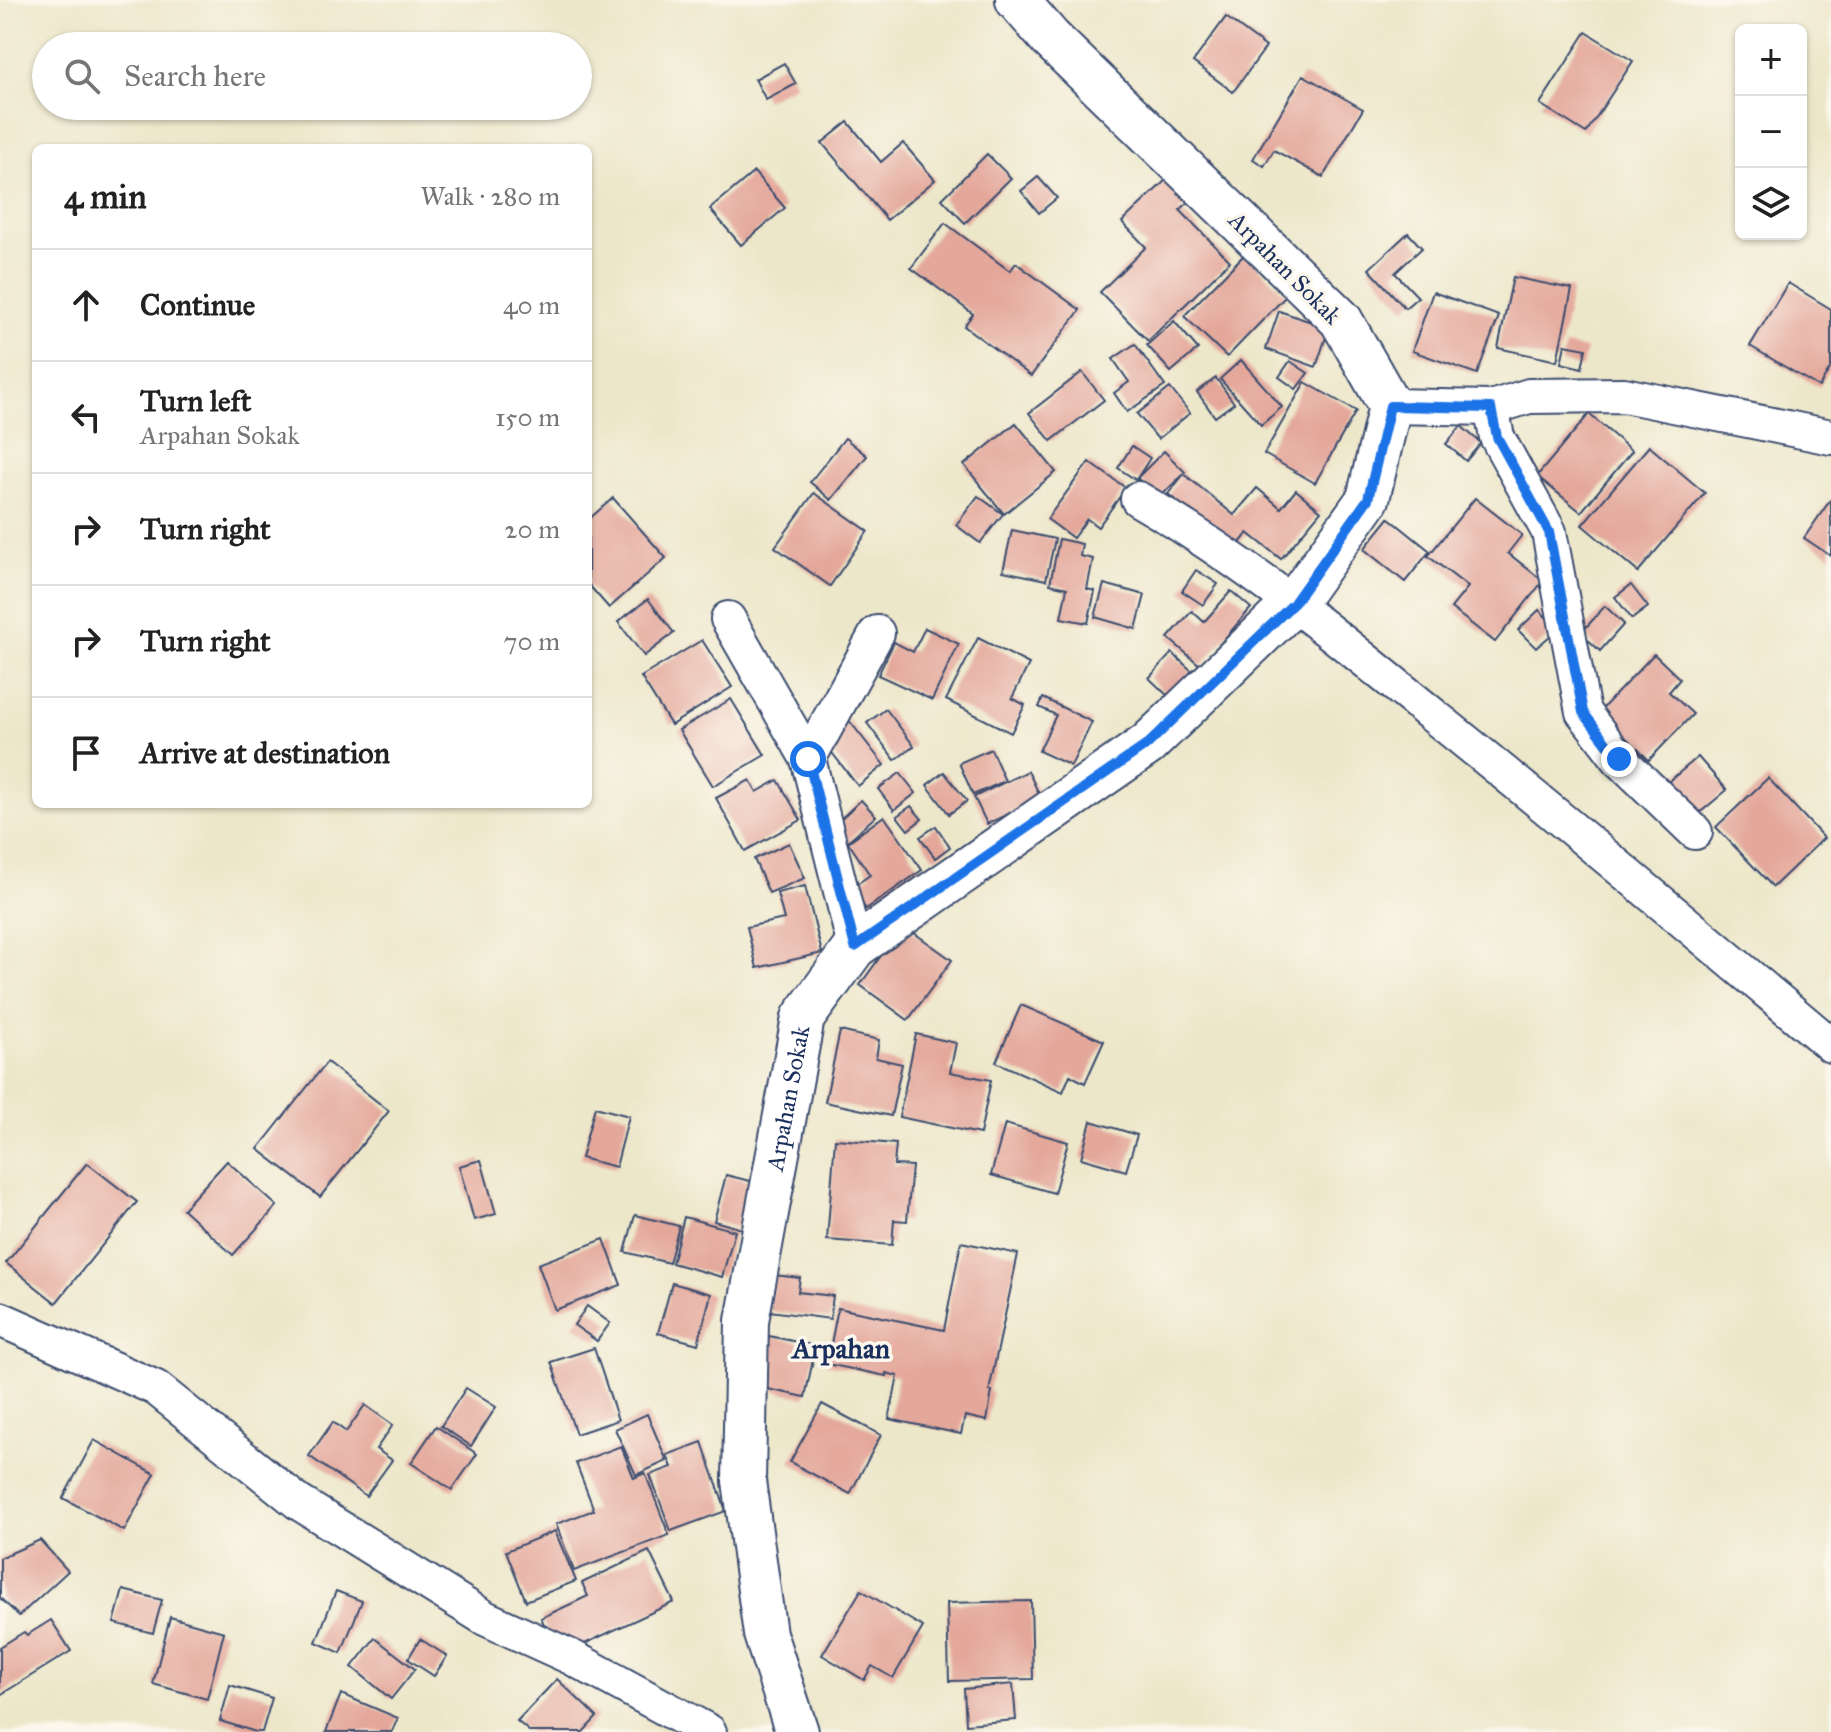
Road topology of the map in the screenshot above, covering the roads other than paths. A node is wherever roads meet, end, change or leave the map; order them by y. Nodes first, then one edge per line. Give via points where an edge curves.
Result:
1 (1017, 0) edge
2 (1390, 406) junction
3 (1491, 408) junction
4 (1831, 437) edge
5 (1138, 499) dead end
6 (1294, 603) junction
7 (728, 619) dead end
8 (877, 633) dead end
9 (808, 759) junction
10 (1695, 832) dead end
11 (855, 947) junction
12 (1831, 1045) edge
13 (0, 1319) edge
14 (697, 1728) edge
15 (797, 1732) edge

1 - 2 street, Arpahan Sokak via 1341,320
2 - 3 street
2 - 6 street, Arpahan Sokak via 1368,499
3 - 4 street via 1529,396 1624,395
3 - 10 street via 1497,437 1549,532 1583,712 1619,759
5 - 6 street
6 - 11 street, Arpahan Sokak via 1148,744
6 - 12 street
7 - 9 street
8 - 9 street
9 - 11 street
11 - 15 street, Arpahan Sokak via 803,1018 747,1321 744,1481 765,1634
13 - 14 street via 156,1388 298,1502 485,1618 573,1658

